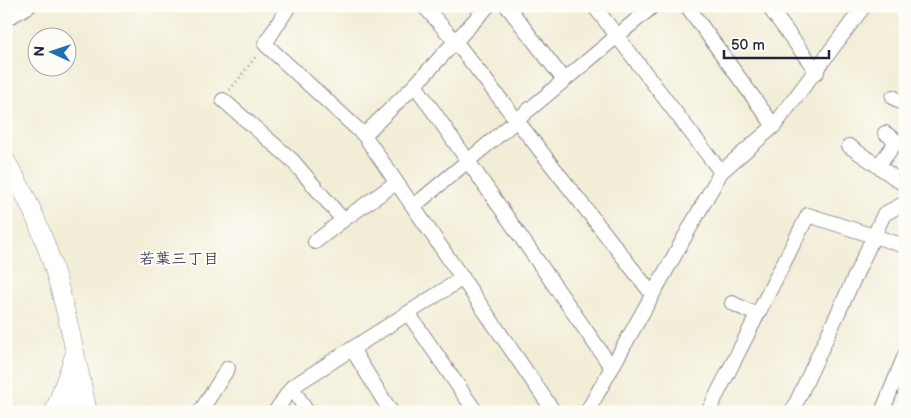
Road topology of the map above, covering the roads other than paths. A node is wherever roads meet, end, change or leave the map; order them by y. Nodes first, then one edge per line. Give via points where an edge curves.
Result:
1 (28, 6) edge
2 (289, 6) edge
3 (424, 6) edge
4 (488, 6) edge
5 (507, 6) edge
6 (594, 6) edge
7 (653, 6) edge
8 (688, 6) edge
9 (768, 6) edge
10 (859, 8) edge
11 (6, 19) edge
12 (617, 36) junction
13 (455, 40) junction
14 (816, 72) junction
15 (564, 80) junction
16 (415, 85) junction
17 (223, 100) road end
18 (516, 120) junction
19 (774, 126) junction
20 (885, 133) dead end
21 (364, 135) junction
22 (849, 146) dead end
23 (6, 161) edge
24 (468, 162) junction
25 (878, 166) junction
26 (721, 172) junction
27 (396, 183) junction
28 (905, 185) edge
29 (905, 203) edge
30 (414, 206) junction
31 (343, 220) junction
32 (874, 236) junction
33 (315, 242) dead end
34 (905, 246) edge
35 (463, 278) junction
36 (652, 294) junction
37 (732, 303) dead end
38 (408, 313) junction
39 (757, 315) junction
40 (352, 349) junction
41 (75, 353) junction
42 (905, 355) edge
43 (228, 368) dead end
44 (612, 368) junction
45 (292, 387) junction
46 (54, 412) edge
47 (71, 412) edge
48 (88, 412) edge
49 (200, 412) edge
50 (275, 412) edge
51 (307, 412) edge
52 (391, 412) edge
53 (476, 412) edge
54 (554, 412) edge
55 (587, 412) edge
56 (708, 412) edge
57 (792, 412) edge
58 (882, 412) edge

1 - 11 street
2 - 21 street via 265,44
3 - 13 street
4 - 13 street
5 - 15 street
6 - 12 street
7 - 12 street
8 - 19 street
9 - 14 street
10 - 14 street
12 - 15 street
12 - 26 street
13 - 16 street
13 - 18 street
14 - 19 street
15 - 18 street
16 - 21 street
16 - 24 street
17 - 31 street via 292,160
18 - 24 street
18 - 36 street
19 - 26 street
20 - 25 street via 897,141
21 - 27 street
22 - 25 street
23 - 41 street via 28,197 45,240 60,284
24 - 30 street
24 - 44 street
25 - 28 street
26 - 36 street
27 - 30 street
27 - 31 street
29 - 32 street via 884,214
30 - 35 street
31 - 33 street
32 - 34 street
32 - 39 street via 808,215
32 - 57 street
35 - 38 street
35 - 54 street
36 - 44 street
37 - 39 street
38 - 40 street
38 - 53 street
39 - 56 street
40 - 45 street
40 - 52 street
41 - 46 street
41 - 47 street
41 - 48 street
42 - 58 street
43 - 49 street
44 - 55 street
45 - 50 street
45 - 51 street

